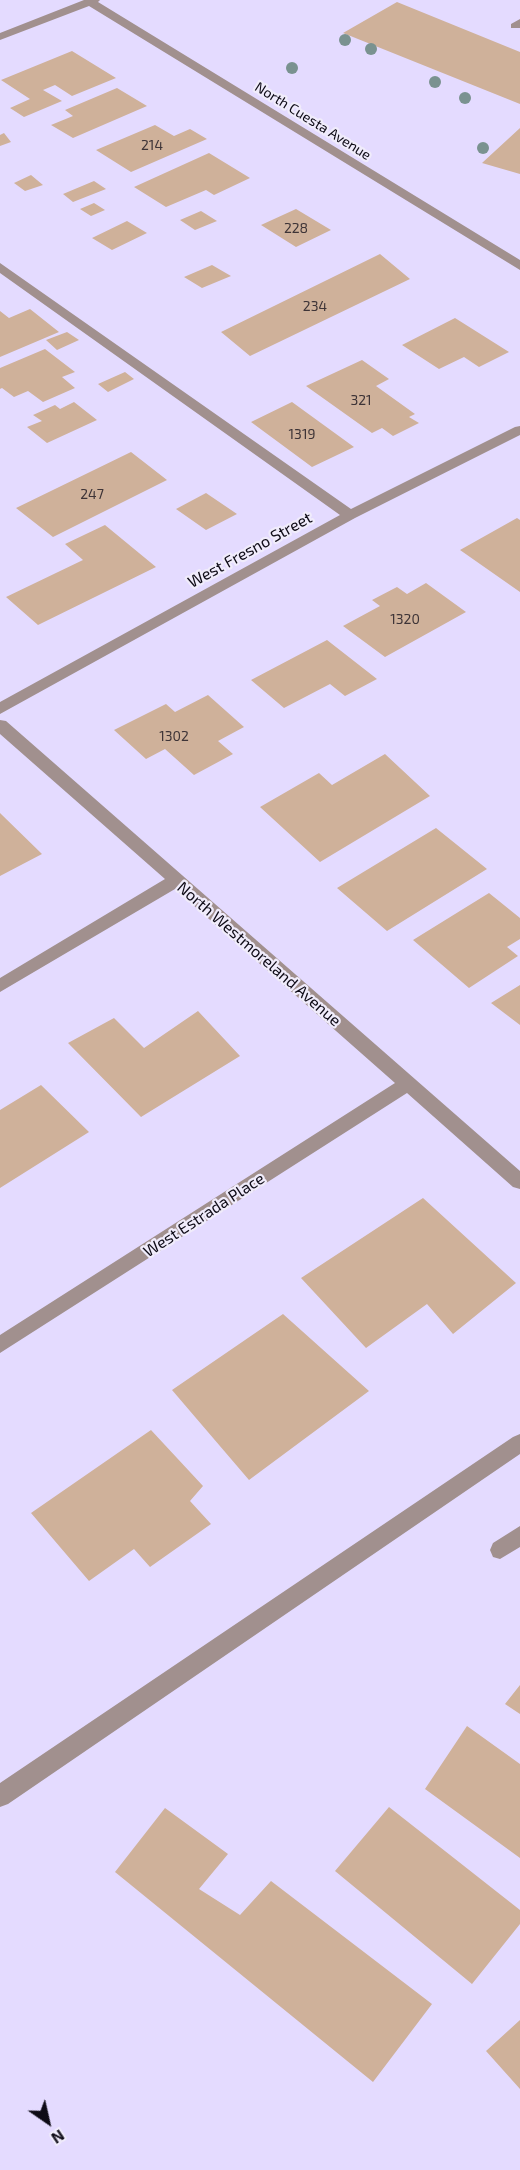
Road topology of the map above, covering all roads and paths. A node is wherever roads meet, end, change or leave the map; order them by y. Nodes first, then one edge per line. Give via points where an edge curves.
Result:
1 (92, 1) edge
2 (0, 37) edge
3 (520, 266) edge
4 (0, 267) edge
5 (520, 430) edge
6 (350, 516) junction
7 (0, 709) edge
8 (0, 725) edge
9 (175, 881) junction
10 (0, 986) edge
11 (407, 1084) junction
12 (520, 1182) edge
13 (0, 1345) edge
14 (520, 1443) edge
15 (520, 1535) edge
16 (500, 1550) dead end
17 (0, 1796) edge

1 - 2 street
1 - 3 street, North Cuesta Avenue
4 - 6 street
5 - 6 street, West Fresno Street
6 - 7 street, West Fresno Street
8 - 9 street, North Westmoreland Avenue
9 - 10 street
9 - 11 street, North Westmoreland Avenue
11 - 12 street, North Westmoreland Avenue
11 - 13 street, West Estrada Place
14 - 17 street
15 - 16 street

